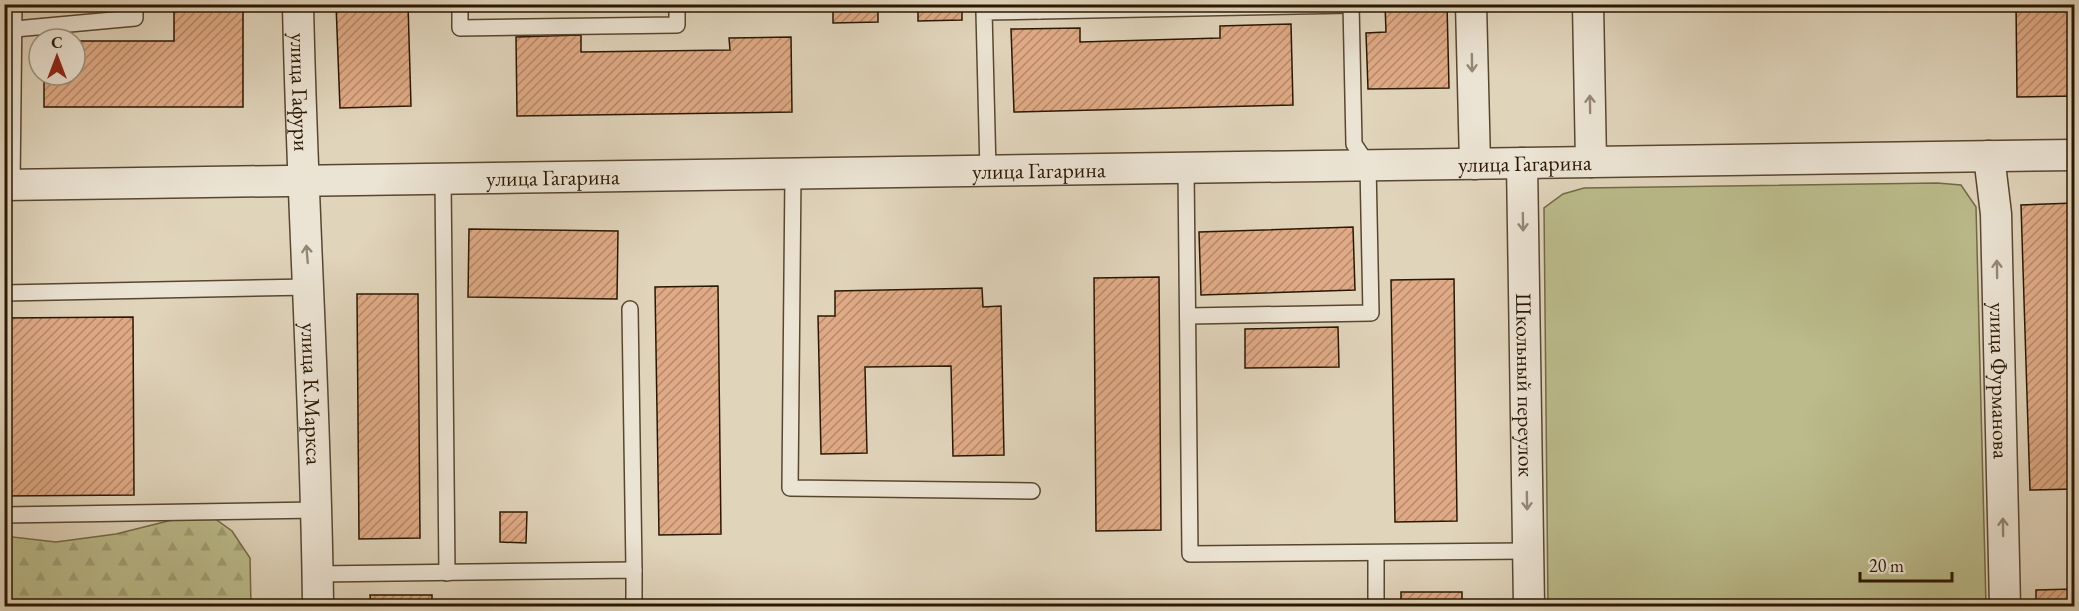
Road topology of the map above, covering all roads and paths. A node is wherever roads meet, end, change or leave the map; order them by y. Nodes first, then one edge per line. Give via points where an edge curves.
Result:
1 (135, 4) edge
2 (298, 4) edge
3 (460, 4) edge
4 (676, 4) edge
5 (1471, 4) edge
6 (1588, 4) edge
7 (1351, 5) edge
8 (14, 6) edge
9 (1041, 8) edge
10 (9, 30) edge
11 (2074, 155) edge
12 (1989, 156) junction
13 (1592, 162) junction
14 (1522, 163) junction
15 (1475, 164) junction
16 (1368, 165) junction
17 (1186, 168) junction
18 (988, 171) junction
19 (793, 173) junction
20 (443, 179) junction
21 (301, 181) junction
22 (8, 185) edge
23 (309, 287) junction
24 (4, 292) edge
25 (630, 309) dead end
26 (1188, 316) junction
27 (1032, 491) dead end
28 (318, 510) junction
29 (4, 515) edge
30 (1528, 551) junction
31 (1376, 553) junction
32 (634, 570) junction
33 (447, 573) junction
34 (318, 574) junction
35 (318, 606) edge
36 (634, 606) edge
37 (1376, 606) edge
38 (1529, 606) edge
39 (2005, 606) edge

1 - 10 lane via 135,18
2 - 21 street, улица Гафури
3 - 4 lane via 460,28 677,25
5 -> 15 street
13 -> 6 street
7 - 9 lane
7 - 16 lane via 1354,144
8 - 10 lane
9 - 18 lane via 984,12
10 - 22 lane
11 - 12 street, улица Гагарина
12 - 13 street, улица Гагарина
39 -> 12 street, улица Фурманова via 1996,214
13 - 14 street, улица Гагарина
14 - 15 street, улица Гагарина
14 -> 30 street, Школьный переулок
15 - 16 street, улица Гагарина
16 - 17 street, улица Гагарина
16 - 26 lane via 1371,313
17 - 18 street, улица Гагарина
17 - 26 lane
18 - 19 street, улица Гагарина
19 - 20 street, улица Гагарина
19 - 27 lane via 790,488
20 - 21 street, улица Гагарина
20 - 33 lane
21 - 22 street, улица Гагарина
23 -> 21 street, улица К.Маркса
23 - 24 lane
23 - 28 street, улица К.Маркса
25 - 32 lane
26 - 31 lane via 1190,554
28 - 29 lane
28 - 34 street, улица К.Маркса
30 - 31 lane
30 - 38 street, Школьный переулок
31 - 37 lane
32 - 33 lane
32 - 36 lane
33 - 34 lane
34 - 35 street, улица К.Маркса

